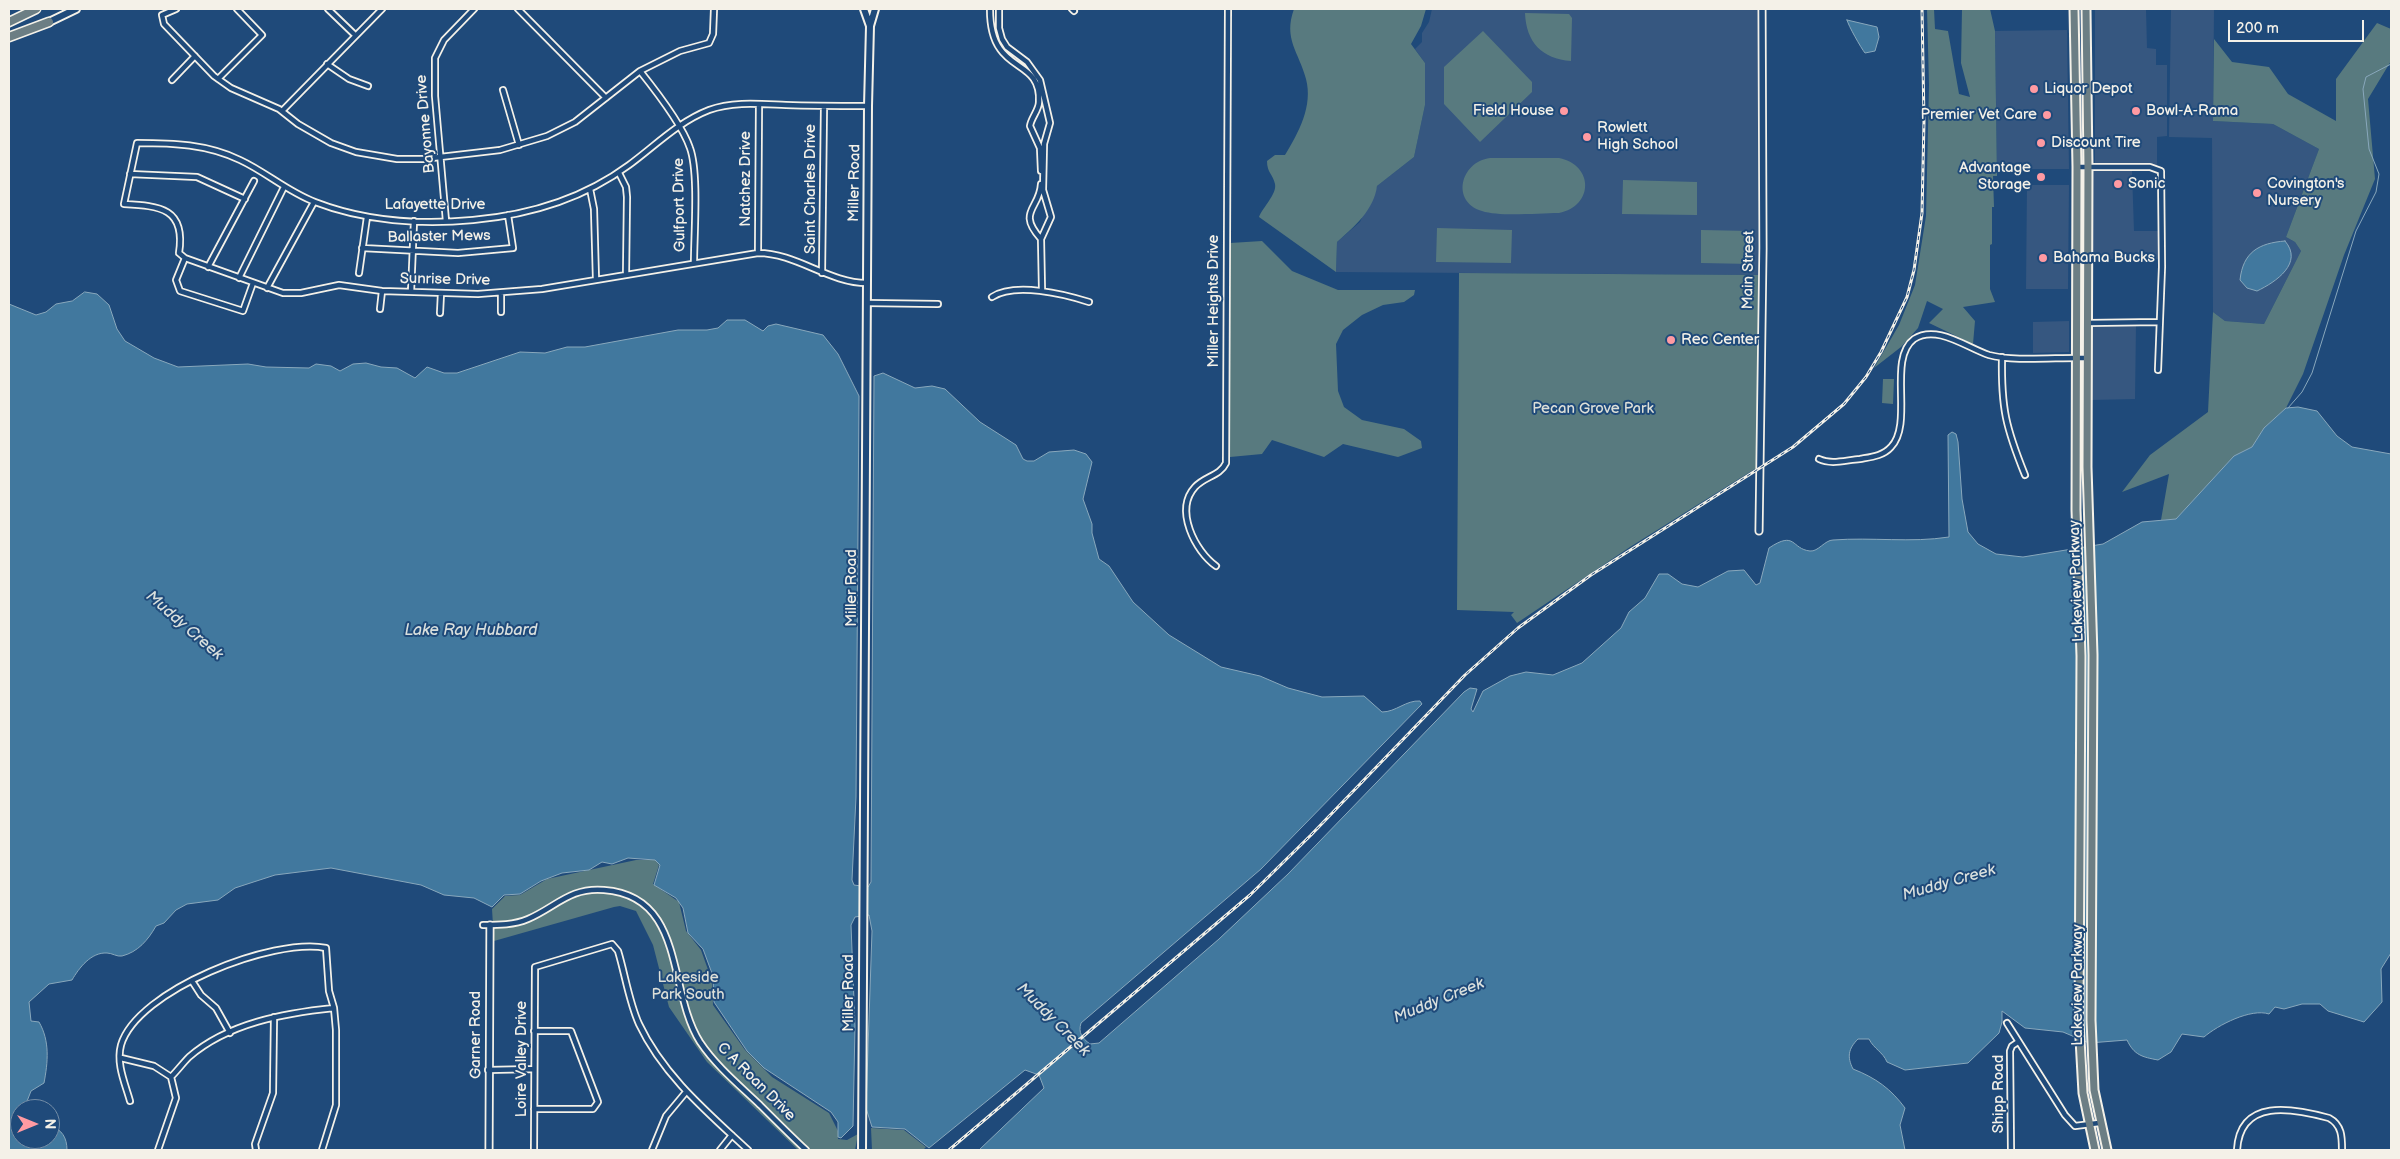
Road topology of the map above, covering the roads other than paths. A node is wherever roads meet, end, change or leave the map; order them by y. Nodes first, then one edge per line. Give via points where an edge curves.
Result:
1 (36, 9) edge
2 (76, 9) edge
3 (176, 9) edge
4 (238, 9) edge
5 (328, 9) edge
6 (382, 9) edge
7 (474, 9) edge
8 (518, 9) edge
9 (714, 9) edge
10 (864, 9) edge
11 (874, 9) edge
12 (990, 9) edge
13 (999, 9) edge
14 (1228, 9) edge
15 (1762, 9) edge
16 (2074, 9) edge
17 (2086, 9) edge
18 (9, 22) edge
19 (49, 22) junction
20 (870, 26) junction
21 (355, 35) junction
22 (9, 37) edge
23 (9, 41) edge
24 (195, 56) junction
25 (2087, 58) junction
26 (2075, 59) junction
27 (327, 64) junction
28 (640, 71) junction
29 (1032, 72) junction
30 (218, 79) junction
31 (172, 80) dead end
32 (368, 86) dead end
33 (502, 90) dead end
34 (606, 98) junction
35 (759, 104) junction
36 (824, 106) junction
37 (868, 106) junction
38 (282, 111) junction
39 (678, 126) junction
40 (520, 145) junction
41 (441, 156) junction
42 (1042, 166) junction
43 (2077, 167) junction
44 (2088, 167) junction
45 (618, 173) junction
46 (130, 174) junction
47 (254, 182) dead end
48 (284, 187) junction
49 (590, 189) junction
50 (245, 199) junction
51 (314, 202) junction
52 (508, 215) junction
53 (367, 217) junction
54 (414, 221) junction
55 (446, 221) junction
56 (1041, 239) junction
57 (362, 248) junction
58 (413, 252) junction
59 (758, 253) junction
60 (185, 258) junction
61 (694, 263) junction
62 (208, 267) junction
63 (822, 272) junction
64 (359, 273) dead end
65 (626, 275) junction
66 (239, 278) junction
67 (596, 280) junction
68 (253, 283) junction
69 (866, 283) junction
70 (266, 288) junction
71 (1042, 290) junction
72 (382, 291) junction
73 (411, 292) junction
74 (441, 293) junction
75 (501, 293) junction
76 (992, 297) dead end
77 (1089, 302) dead end
78 (866, 303) junction
79 (938, 304) dead end
80 (380, 310) dead end
81 (501, 312) dead end
82 (440, 313) dead end
83 (2158, 322) junction
84 (2088, 323) junction
85 (2002, 357) junction
86 (2075, 357) junction
87 (2087, 358) junction
88 (2158, 370) dead end
89 (2076, 433) junction
90 (1819, 459) dead end
91 (2087, 467) junction
92 (2025, 475) dead end
93 (1759, 531) dead end
94 (1216, 566) dead end
95 (486, 925) joint
96 (192, 981) junction
97 (334, 1008) junction
98 (274, 1017) junction
99 (2007, 1023) dead end
100 (534, 1031) junction
101 (230, 1033) junction
102 (2018, 1042) junction
103 (121, 1058) junction
104 (534, 1069) junction
105 (488, 1070) junction
106 (171, 1077) junction
107 (686, 1092) junction
108 (130, 1101) dead end
109 (534, 1109) junction
110 (2100, 1123) junction
111 (2089, 1125) junction
112 (732, 1135) junction
113 (158, 1150) edge
114 (256, 1150) edge
115 (322, 1150) edge
116 (489, 1150) edge
117 (534, 1150) edge
118 (652, 1150) edge
119 (720, 1150) edge
120 (748, 1150) edge
121 (806, 1150) edge
122 (862, 1150) edge
123 (2011, 1150) edge
124 (2095, 1150) edge
125 (2107, 1150) edge
126 (2237, 1150) edge
127 (2342, 1150) edge

1 - 18 highway
2 - 19 main road
3 - 24 street via 164,13 164,24
4 - 30 street via 262,35
5 - 21 street
6 - 21 street
7 - 41 street, Bayonne Drive via 444,40 435,58
8 - 34 street
9 - 28 street via 714,34 709,43 680,51
10 - 20 main road, Miller Road
11 - 20 main road, Miller Road
12 - 29 street via 992,33 1000,49 1007,58
13 - 29 street via 1002,39 1027,62
14 - 94 street, Miller Heights Drive via 1226,463 1223,470 1195,487 1188,499 1187,514 1193,538 1206,559
15 - 93 street, Main Street
16 - 26 main road, Lakeview Parkway
17 - 25 main road, Lakeview Parkway
19 - 22 highway
19 - 23 street
20 - 37 main road, Miller Road
21 - 27 street
24 - 30 street
24 - 31 street
25 - 26 main road
25 - 44 main road, Lakeview Parkway
26 - 43 main road, Lakeview Parkway
27 - 32 street via 348,79
27 - 38 street
28 - 34 street
28 - 39 street, Gulfport Drive
29 - 42 street via 1040,102 1030,126 1040,148
29 - 42 street via 1040,80 1050,122
30 - 38 street
33 - 40 street
34 - 40 street via 563,129
35 - 36 street, Lafayette Drive
35 - 39 street, Lafayette Drive via 720,107
35 - 59 street, Natchez Drive
36 - 37 street, Lafayette Drive
36 - 63 street, Saint Charles Drive
37 - 69 main road, Miller Road
38 - 41 street via 316,136 356,152 397,159
39 - 45 street, Lafayette Drive
39 - 61 street, Gulfport Drive via 693,157
40 - 41 street
41 - 55 street, Bayonne Drive
42 - 56 street via 1043,190 1051,216
42 - 56 street via 1040,189 1030,209 1035,232
43 - 44 street
43 - 86 main road, Lakeview Parkway
44 - 83 street via 2150,167 2161,171 2162,267
44 - 84 main road, Lakeview Parkway
45 - 49 street, Lafayette Drive
45 - 65 street via 627,198
46 - 48 street, Lafayette Drive via 137,143 176,143 209,148 240,160
46 - 50 street via 197,177
46 - 60 street via 124,204 153,206 168,211 177,222 181,237 179,253
47 - 50 street
48 - 51 street, Lafayette Drive
48 - 66 street
49 - 52 street, Lafayette Drive via 551,206
49 - 67 street via 594,209
50 - 62 street
51 - 53 street, Lafayette Drive
51 - 70 street
52 - 55 street, Lafayette Drive
52 - 58 street, Ballaster Mews via 513,248 464,253
53 - 54 street, Lafayette Drive
53 - 57 street
54 - 55 street, Lafayette Drive
54 - 58 street
56 - 71 street
57 - 58 street, Ballaster Mews
57 - 64 street
58 - 73 street
59 - 61 street, Sunrise Drive
59 - 63 street, Sunrise Drive
60 - 62 street, Sunrise Drive
60 - 68 street via 176,280 180,291 243,311
61 - 65 street, Sunrise Drive
62 - 66 street, Sunrise Drive
63 - 69 street, Sunrise Drive
65 - 67 street, Sunrise Drive
66 - 68 street, Sunrise Drive
67 - 75 street, Sunrise Drive
68 - 70 street, Sunrise Drive
69 - 78 main road, Miller Road
70 - 72 street, Sunrise Drive via 292,294 339,285
71 - 76 street via 1001,292
71 - 77 street
72 - 73 street, Sunrise Drive
72 - 80 street
73 - 74 street, Sunrise Drive
74 - 75 street, Sunrise Drive
74 - 82 street
75 - 81 street
78 - 79 street
78 - 122 main road, Miller Road
83 - 84 street
83 - 88 street
84 - 87 main road, Lakeview Parkway
85 - 86 street
85 - 90 street via 1944,336 1927,334 1914,340 1906,348 1904,356 1898,432 1892,447 1878,456 1830,462
85 - 92 street via 2003,413
86 - 87 street
86 - 89 main road, Lakeview Parkway
87 - 91 main road, Lakeview Parkway
89 - 91 main road via 2080,461
89 - 111 main road, Lakeview Parkway via 2081,656 2080,1065
91 - 110 main road, Lakeview Parkway via 2093,655 2092,1065
95 - 105 street, Garner Road
95 - 121 street, C A Roan Drive via 519,922 539,914 566,896 589,890 614,891 646,906 666,933 684,1007 700,1042 721,1068
96 - 97 street via 274,950 326,948 329,991
96 - 101 street via 201,995 216,1008
96 - 103 street via 146,1010 125,1038
97 - 98 street
97 - 115 street via 336,1105
98 - 101 street
98 - 114 street via 273,1093 255,1144
99 - 102 street
100 - 104 street, Loire Valley Drive
100 - 107 street, Loire Valley Drive via 535,967 612,944 618,951 639,1024
100 - 109 street via 571,1031 598,1102 593,1109
101 - 106 street via 195,1053
102 - 111 street via 2065,1115 2075,1126
102 - 123 street, Shipp Road via 2010,1051
103 - 106 street via 154,1066
103 - 108 street via 122,1077
104 - 105 street
104 - 109 street, Loire Valley Drive
105 - 116 street, Garner Road
106 - 113 street via 176,1098
107 - 112 street
107 - 118 street via 666,1116
109 - 117 street, Loire Valley Drive
110 - 111 street
110 - 125 main road, Lakeview Parkway
111 - 124 main road, Lakeview Parkway
112 - 119 street
112 - 120 street
126 - 127 street via 2242,1127 2252,1116 2268,1110 2329,1118 2339,1127

